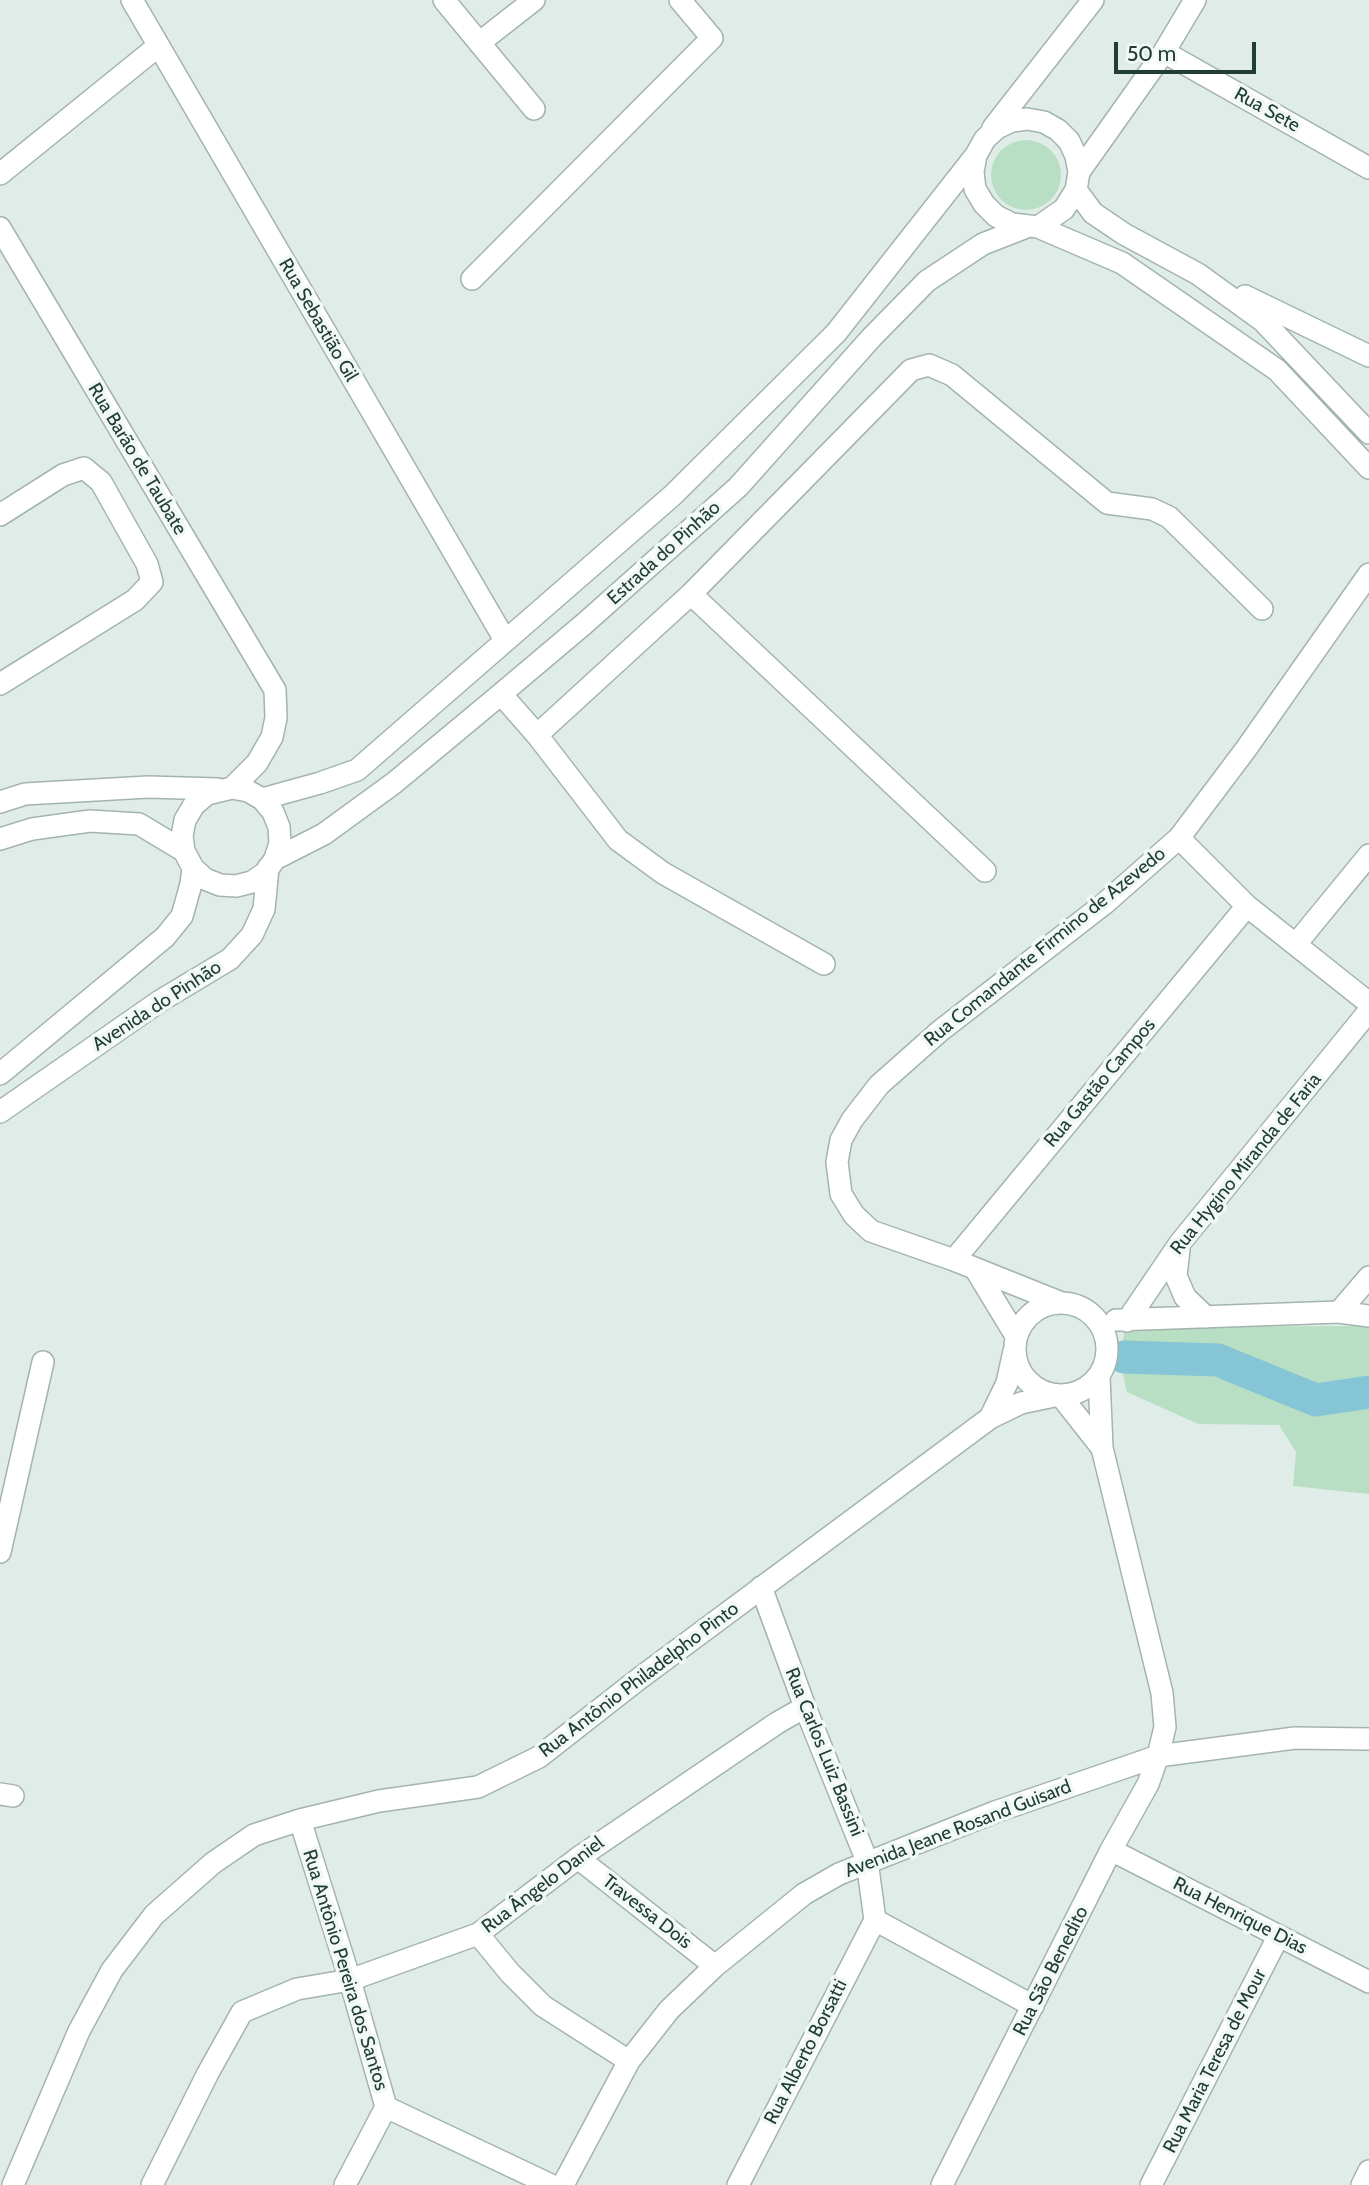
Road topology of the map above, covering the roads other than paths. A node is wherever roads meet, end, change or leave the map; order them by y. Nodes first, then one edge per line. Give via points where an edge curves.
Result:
1 (132, 0) edge
2 (443, 0) edge
3 (534, 0) edge
4 (680, 0) edge
5 (1093, 0) edge
6 (1195, 0) edge
7 (480, 43) junction
8 (158, 47) junction
9 (1164, 52) junction
10 (534, 109) dead end
11 (980, 147) junction
12 (1369, 168) edge
13 (0, 174) edge
14 (1077, 181) junction
15 (1033, 227) junction
16 (0, 228) edge
17 (1198, 274) junction
18 (472, 279) dead end
19 (1369, 356) edge
20 (1369, 433) edge
21 (1369, 468) edge
22 (0, 515) edge
23 (1369, 574) edge
24 (691, 594) junction
25 (1262, 608) dead end
26 (505, 640) junction
27 (0, 684) edge
28 (501, 694) junction
29 (537, 735) junction
30 (228, 788) junction
31 (262, 799) junction
32 (0, 802) edge
33 (1179, 838) junction
34 (0, 839) edge
35 (1369, 855) edge
36 (189, 860) junction
37 (272, 864) junction
38 (985, 871) dead end
39 (1247, 906) junction
40 (1296, 944) junction
41 (824, 964) dead end
42 (1369, 1003) edge
43 (1369, 1011) edge
44 (0, 1074) edge
45 (0, 1112) edge
46 (1180, 1243) junction
47 (954, 1260) junction
48 (976, 1270) junction
49 (1369, 1277) edge
50 (1059, 1302) junction
51 (1339, 1312) junction
52 (1369, 1315) edge
53 (1095, 1317) junction
54 (1206, 1317) junction
55 (1127, 1321) junction
56 (1015, 1343) junction
57 (43, 1362) dead end
58 (1099, 1376) junction
59 (1058, 1396) junction
60 (990, 1418) junction
61 (1102, 1448) junction
62 (0, 1552) edge
63 (761, 1587) junction
64 (805, 1707) junction
65 (1369, 1739) edge
66 (1158, 1756) junction
67 (300, 1820) junction
68 (1111, 1850) junction
69 (578, 1857) junction
70 (867, 1861) junction
71 (875, 1920) junction
72 (478, 1934) junction
73 (1278, 1937) junction
74 (715, 1966) junction
75 (350, 1980) junction
76 (1369, 1982) edge
77 (1033, 2006) junction
78 (629, 2061) junction
79 (386, 2107) junction
80 (1369, 2171) edge
81 (13, 2185) edge
82 (152, 2185) edge
83 (345, 2185) edge
84 (551, 2185) edge
85 (563, 2185) edge
86 (738, 2185) edge
87 (942, 2185) edge
88 (1151, 2185) edge
89 (1362, 2185) edge

1 - 8 street, Rua Sebastião Gil
2 - 7 street
3 - 7 street
4 - 18 street via 712,38
5 - 11 street, Estrada do Pinhão
6 - 9 street
7 - 10 street
8 - 13 street
8 - 26 street, Rua Sebastião Gil
9 - 12 street, Rua Sete
9 - 14 street
11 - 14 street via 997,128 1012,121 1044,122 1069,141 1076,156
11 - 15 street via 973,172 975,189 984,204 1012,224
11 - 26 street, Estrada do Pinhão via 836,332 673,495
14 - 15 street via 1064,209
14 - 17 street via 1093,213
15 - 21 street via 1122,263 1214,324 1277,370
15 - 28 street, Estrada do Pinhão via 983,244 927,281 738,487
16 - 30 street, Rua Barão de Taubate via 275,690 272,737 257,763
17 - 19 street
17 - 20 street via 1263,321
22 - 27 street via 63,475 84,468 101,482 148,564 152,582 135,600
23 - 33 street, Rua Comandante Firmino de Azevedo
24 - 25 street via 911,370 929,365 952,375 1107,503 1152,509 1169,517
24 - 29 street
24 - 38 street
26 - 31 street, Estrada do Pinhão via 357,770
28 - 29 street
28 - 37 street, Estrada do Pinhão via 384,790 324,834
29 - 41 street via 618,840 663,873
30 - 31 street
30 - 32 street via 25,794
30 - 36 street via 207,794 185,820 182,836
31 - 37 street via 279,827
33 - 39 street
33 - 47 street, Rua Comandante Firmino de Azevedo via 889,1076 841,1140 837,1162 841,1194 854,1216 871,1231
34 - 36 street via 90,821 139,824
35 - 40 street
36 - 37 street via 205,879 236,886 252,882
36 - 44 street via 191,884 182,916 164,937
37 - 45 street, Avenida do Pinhão via 264,908 252,935 230,959 160,1001
39 - 40 street
39 - 47 street, Rua Gastão Campos
40 - 42 street
43 - 46 street, Rua Hygino Miranda de Faria
46 - 54 street via 1176,1276 1185,1297
46 - 55 street, Rua Hygino Miranda de Faria
47 - 48 street, Rua Comandante Firmino de Azevedo
48 - 50 street, Rua Comandante Firmino de Azevedo
48 - 56 street
49 - 51 street
50 - 53 street via 1085,1309
50 - 56 street via 1032,1312
51 - 52 street
51 - 54 street
53 - 55 street
53 - 58 street via 1107,1346
54 - 55 street
56 - 59 street via 1016,1363 1030,1385
56 - 60 street via 1007,1383
57 - 62 street
58 - 59 street via 1079,1392
58 - 61 street
59 - 60 street, Rua Antônio Philadelpho Pinto via 1021,1403
59 - 61 street
60 - 63 street, Rua Antônio Philadelpho Pinto
61 - 66 street, Rua São Benedito via 1162,1693 1165,1727
63 - 64 street, Rua Carlos Luiz Bassini
63 - 67 street, Rua Antônio Philadelpho Pinto via 539,1757 478,1787 379,1801
64 - 69 street, Rua Ângelo Daniel
64 - 70 street, Rua Carlos Luiz Bassini
65 - 66 street, Avenida Jeane Rosand Guisard via 1295,1738
66 - 68 street, Rua São Benedito via 1148,1784
66 - 70 street, Avenida Jeane Rosand Guisard
67 - 75 street, Rua Antônio Pereira dos Santos
67 - 81 street, Rua Antônio Philadelpho Pinto via 254,1835 213,1863 145,1926 112,1970 79,2031
68 - 73 street, Rua Henrique Dias
68 - 77 street, Rua São Benedito
69 - 72 street, Rua Ângelo Daniel
69 - 74 street, Travessa Dois
70 - 71 street, Rua Carlos Luiz Bassini
70 - 74 street, Avenida Jeane Rosand Guisard via 804,1894
71 - 77 street
71 - 86 street, Rua Alberto Borsatti
72 - 75 street, Rua Ângelo Daniel
72 - 78 street via 543,2007
73 - 76 street, Rua Henrique Dias
73 - 88 street, Rua Maria Teresa de Mour
74 - 78 street, Avenida Jeane Rosand Guisard via 670,2010
75 - 79 street, Rua Antônio Pereira dos Santos
75 - 82 street, Rua Ângelo Daniel via 297,1989 242,2012
77 - 87 street, Rua São Benedito
78 - 85 street, Avenida Jeane Rosand Guisard
79 - 83 street
79 - 84 street, Rua Antônio Pereira dos Santos
80 - 89 street

